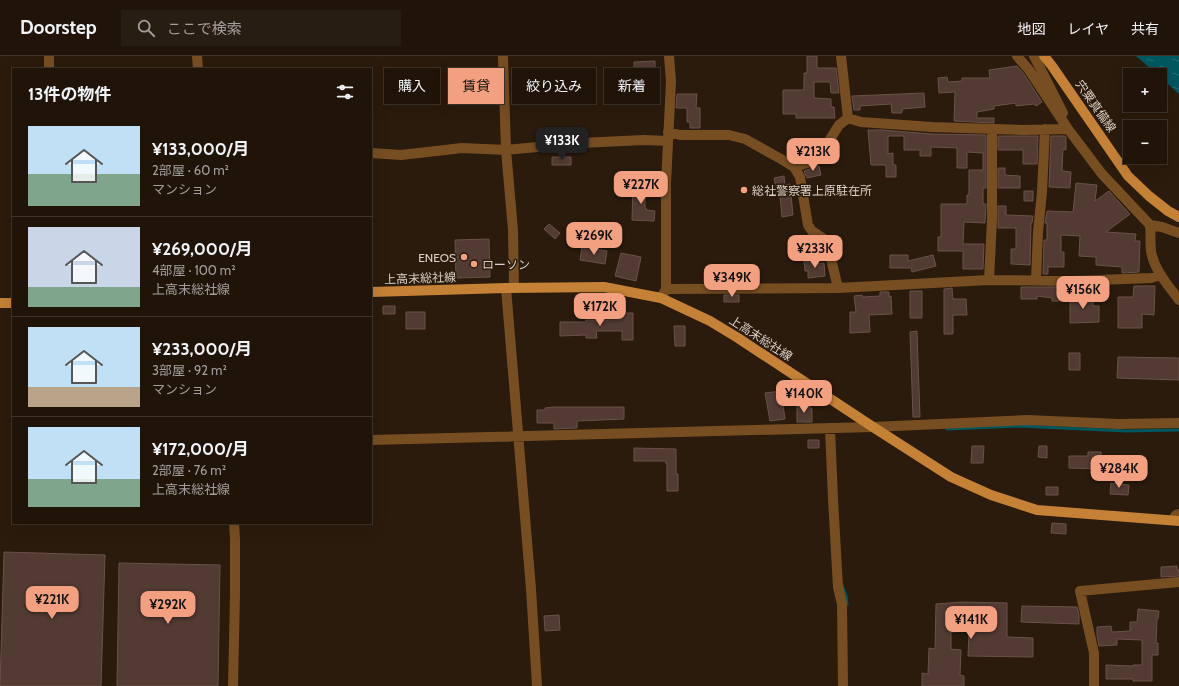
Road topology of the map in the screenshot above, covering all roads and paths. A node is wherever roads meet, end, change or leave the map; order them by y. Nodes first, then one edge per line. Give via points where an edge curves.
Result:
1 (49, 56) edge
2 (197, 56) edge
3 (503, 56) edge
4 (669, 56) edge
5 (841, 56) edge
6 (1017, 56) edge
7 (1034, 56) edge
8 (1044, 56) edge
9 (49, 68) edge
10 (198, 68) edge
11 (848, 118) junction
12 (992, 129) junction
13 (1046, 129) junction
14 (1068, 129) junction
15 (668, 137) junction
16 (506, 150) junction
17 (372, 153) edge
18 (794, 167) junction
19 (1179, 217) edge
20 (1150, 225) junction
21 (1179, 233) edge
22 (1161, 275) junction
23 (989, 280) junction
24 (1036, 280) junction
25 (510, 288) junction
26 (838, 288) junction
27 (372, 292) edge
28 (663, 294) junction
29 (1179, 300) edge
30 (0, 303) edge
31 (12, 303) edge
32 (1179, 423) edge
33 (872, 427) junction
34 (830, 428) junction
35 (518, 435) junction
36 (372, 440) edge
37 (1177, 518) edge
38 (234, 524) edge
39 (1179, 582) edge
40 (233, 686) edge
41 (537, 686) edge
42 (843, 686) edge
43 (1094, 686) edge

1 - 9 street
2 - 10 street
3 - 16 street
4 - 15 street
5 - 11 street
6 - 14 street
7 - 14 street via 1065,117
8 - 19 main road, 宍粟真備線 via 1128,176 1148,196
11 - 12 street via 885,124
11 - 18 street via 839,125 817,160
12 - 13 street
12 - 23 street
13 - 14 street
13 - 24 street
14 - 20 street via 1102,174
15 - 16 street
15 - 18 street via 729,135 745,139
15 - 28 street
16 - 17 street via 462,148 401,155
16 - 25 street via 513,230
18 - 26 street via 800,177 808,225 812,231 828,241
20 - 21 street
20 - 22 street via 1154,261
22 - 24 street via 1151,278
22 - 29 street
23 - 24 street
23 - 26 street
25 - 27 main road, 上高末総社線
25 - 28 main road, 上高末総社線 via 604,287
25 - 35 street
26 - 28 street
28 - 33 main road, 上高末総社線 via 738,338
30 - 31 main road
32 - 33 street via 1119,424 1026,420
33 - 34 street
33 - 37 main road, 上高末総社線 via 951,476 991,496 1037,510
34 - 35 street
34 - 42 street via 838,587 842,604
35 - 36 street
35 - 41 street
38 - 40 street
39 - 43 street via 1080,591 1094,654

